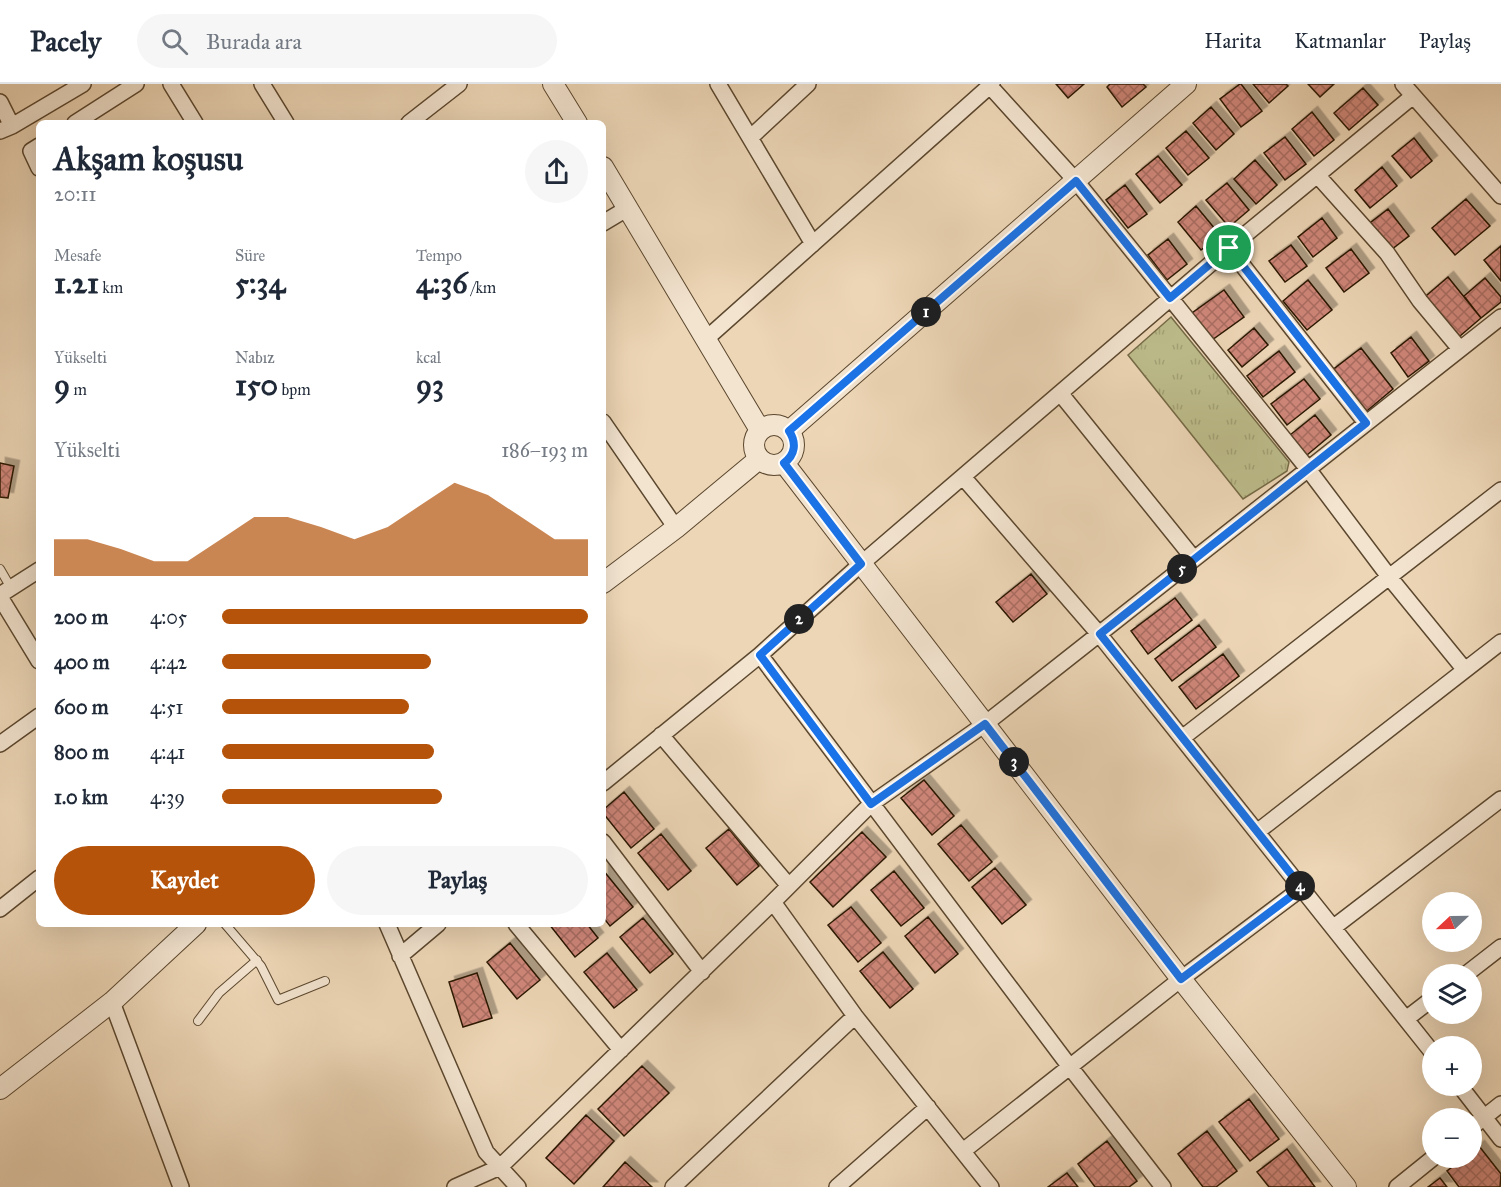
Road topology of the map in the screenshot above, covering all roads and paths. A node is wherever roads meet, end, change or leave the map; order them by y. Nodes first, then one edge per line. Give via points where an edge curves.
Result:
1 (83, 84) edge
2 (136, 84) edge
3 (171, 84) edge
4 (262, 84) edge
5 (459, 84) edge
6 (553, 84) edge
7 (718, 84) edge
8 (808, 84) edge
9 (1186, 84) edge
10 (1403, 84) edge
11 (990, 85) edge
12 (1413, 96) junction
13 (0, 102) edge
14 (80, 120) edge
15 (193, 120) edge
16 (283, 120) edge
17 (415, 120) edge
18 (575, 120) edge
19 (6, 129) edge
20 (750, 138) junction
21 (36, 148) edge
22 (36, 162) edge
23 (606, 172) edge
24 (1318, 176) junction
25 (1076, 181) junction
26 (1501, 196) edge
27 (628, 208) junction
28 (606, 221) edge
29 (813, 244) junction
30 (1229, 248) junction
31 (1170, 298) junction
32 (1501, 317) edge
33 (706, 339) junction
34 (1460, 349) junction
35 (1060, 393) junction
36 (1366, 423) junction
37 (606, 426) edge
38 (760, 430) junction
39 (789, 431) junction
40 (759, 459) junction
41 (784, 463) junction
42 (1308, 469) junction
43 (963, 477) junction
44 (1501, 490) edge
45 (676, 528) junction
46 (1194, 559) junction
47 (861, 564) junction
48 (0, 569) edge
49 (36, 572) edge
50 (1390, 578) junction
51 (606, 581) edge
52 (4, 593) edge
53 (1100, 634) junction
54 (1499, 647) edge
55 (36, 655) edge
56 (760, 655) junction
57 (1465, 670) junction
58 (36, 718) edge
59 (985, 724) junction
60 (661, 735) junction
61 (1182, 738) junction
62 (0, 744) edge
63 (606, 781) edge
64 (1501, 799) edge
65 (871, 804) junction
66 (1257, 832) junction
67 (606, 846) edge
68 (36, 880) edge
69 (789, 886) junction
70 (1302, 888) junction
71 (773, 902) junction
72 (0, 909) edge
73 (193, 927) edge
74 (228, 927) edge
75 (388, 927) edge
76 (434, 927) edge
77 (518, 927) edge
78 (1334, 927) junction
79 (1501, 947) edge
80 (400, 956) junction
81 (257, 960) junction
82 (1479, 964) edge
83 (702, 972) junction
84 (1181, 979) junction
85 (325, 981) dead end
86 (112, 1002) junction
87 (1422, 1007) edge
88 (855, 1016) junction
89 (1407, 1019) junction
90 (198, 1021) dead end
91 (1422, 1039) edge
92 (621, 1050) junction
93 (1070, 1067) junction
94 (0, 1089) edge
95 (1468, 1096) edge
96 (1501, 1104) edge
97 (928, 1107) junction
98 (1484, 1116) junction
99 (1501, 1139) edge
100 (963, 1151) junction
101 (500, 1167) junction
102 (1422, 1167) edge
103 (181, 1187) edge
104 (455, 1187) edge
105 (518, 1187) edge
106 (673, 1187) edge
107 (837, 1187) edge
108 (991, 1187) edge
109 (1163, 1187) edge
110 (1346, 1187) edge
111 (1397, 1187) edge

1 - 19 street
2 - 14 street
3 - 15 street
4 - 16 street
5 - 17 street
6 - 18 street
7 - 20 street
8 - 20 street
9 - 25 street
10 - 12 street
11 - 25 street
11 - 29 street
12 - 24 street
12 - 26 street
13 - 19 street
20 - 29 street
21 - 22 street via 31,151
23 - 27 street
24 - 30 street
24 - 34 street via 1387,253
25 - 31 street
25 - 39 street
27 - 28 street
27 - 33 street
29 - 33 street
30 - 31 street
30 - 36 street
31 - 35 street
31 - 42 street
32 - 34 street
33 - 38 street
34 - 36 street
35 - 43 street
35 - 46 street
36 - 42 street
37 - 45 street
38 - 39 street via 778,425
38 - 40 street via 754,441
39 - 41 street via 795,442
40 - 41 street via 771,465
40 - 45 street
41 - 47 street
42 - 46 street
42 - 50 street
43 - 47 street
43 - 53 street
44 - 50 street
45 - 51 street
46 - 53 street
47 - 56 street
47 - 59 street
48 - 52 lane
49 - 52 street
50 - 57 street
50 - 61 street
52 - 55 street
53 - 59 street
53 - 61 street
54 - 57 street
56 - 60 street
56 - 65 street
57 - 66 street
58 - 62 street
59 - 65 street
59 - 84 street
60 - 63 street
60 - 69 street
61 - 66 street
64 - 78 street
65 - 69 street
65 - 93 street
66 - 70 street
67 - 83 street
68 - 72 street
69 - 71 street
70 - 78 street
70 - 84 street
71 - 83 street
71 - 88 street
73 - 86 street
74 - 81 lane
75 - 80 street
76 - 80 street
77 - 92 street
78 - 89 street
79 - 82 street
80 - 101 street via 486,1152
81 - 85 lane via 278,1000
81 - 90 lane via 219,993
83 - 92 street
84 - 93 street
84 - 110 street
86 - 94 street
86 - 103 street
87 - 89 street
88 - 97 street
88 - 106 street
89 - 91 street
92 - 101 street
93 - 100 street
93 - 109 street
95 - 98 street
96 - 98 street
97 - 100 street
97 - 107 street
98 - 99 street
100 - 108 street
101 - 104 street
101 - 105 street
102 - 111 street

